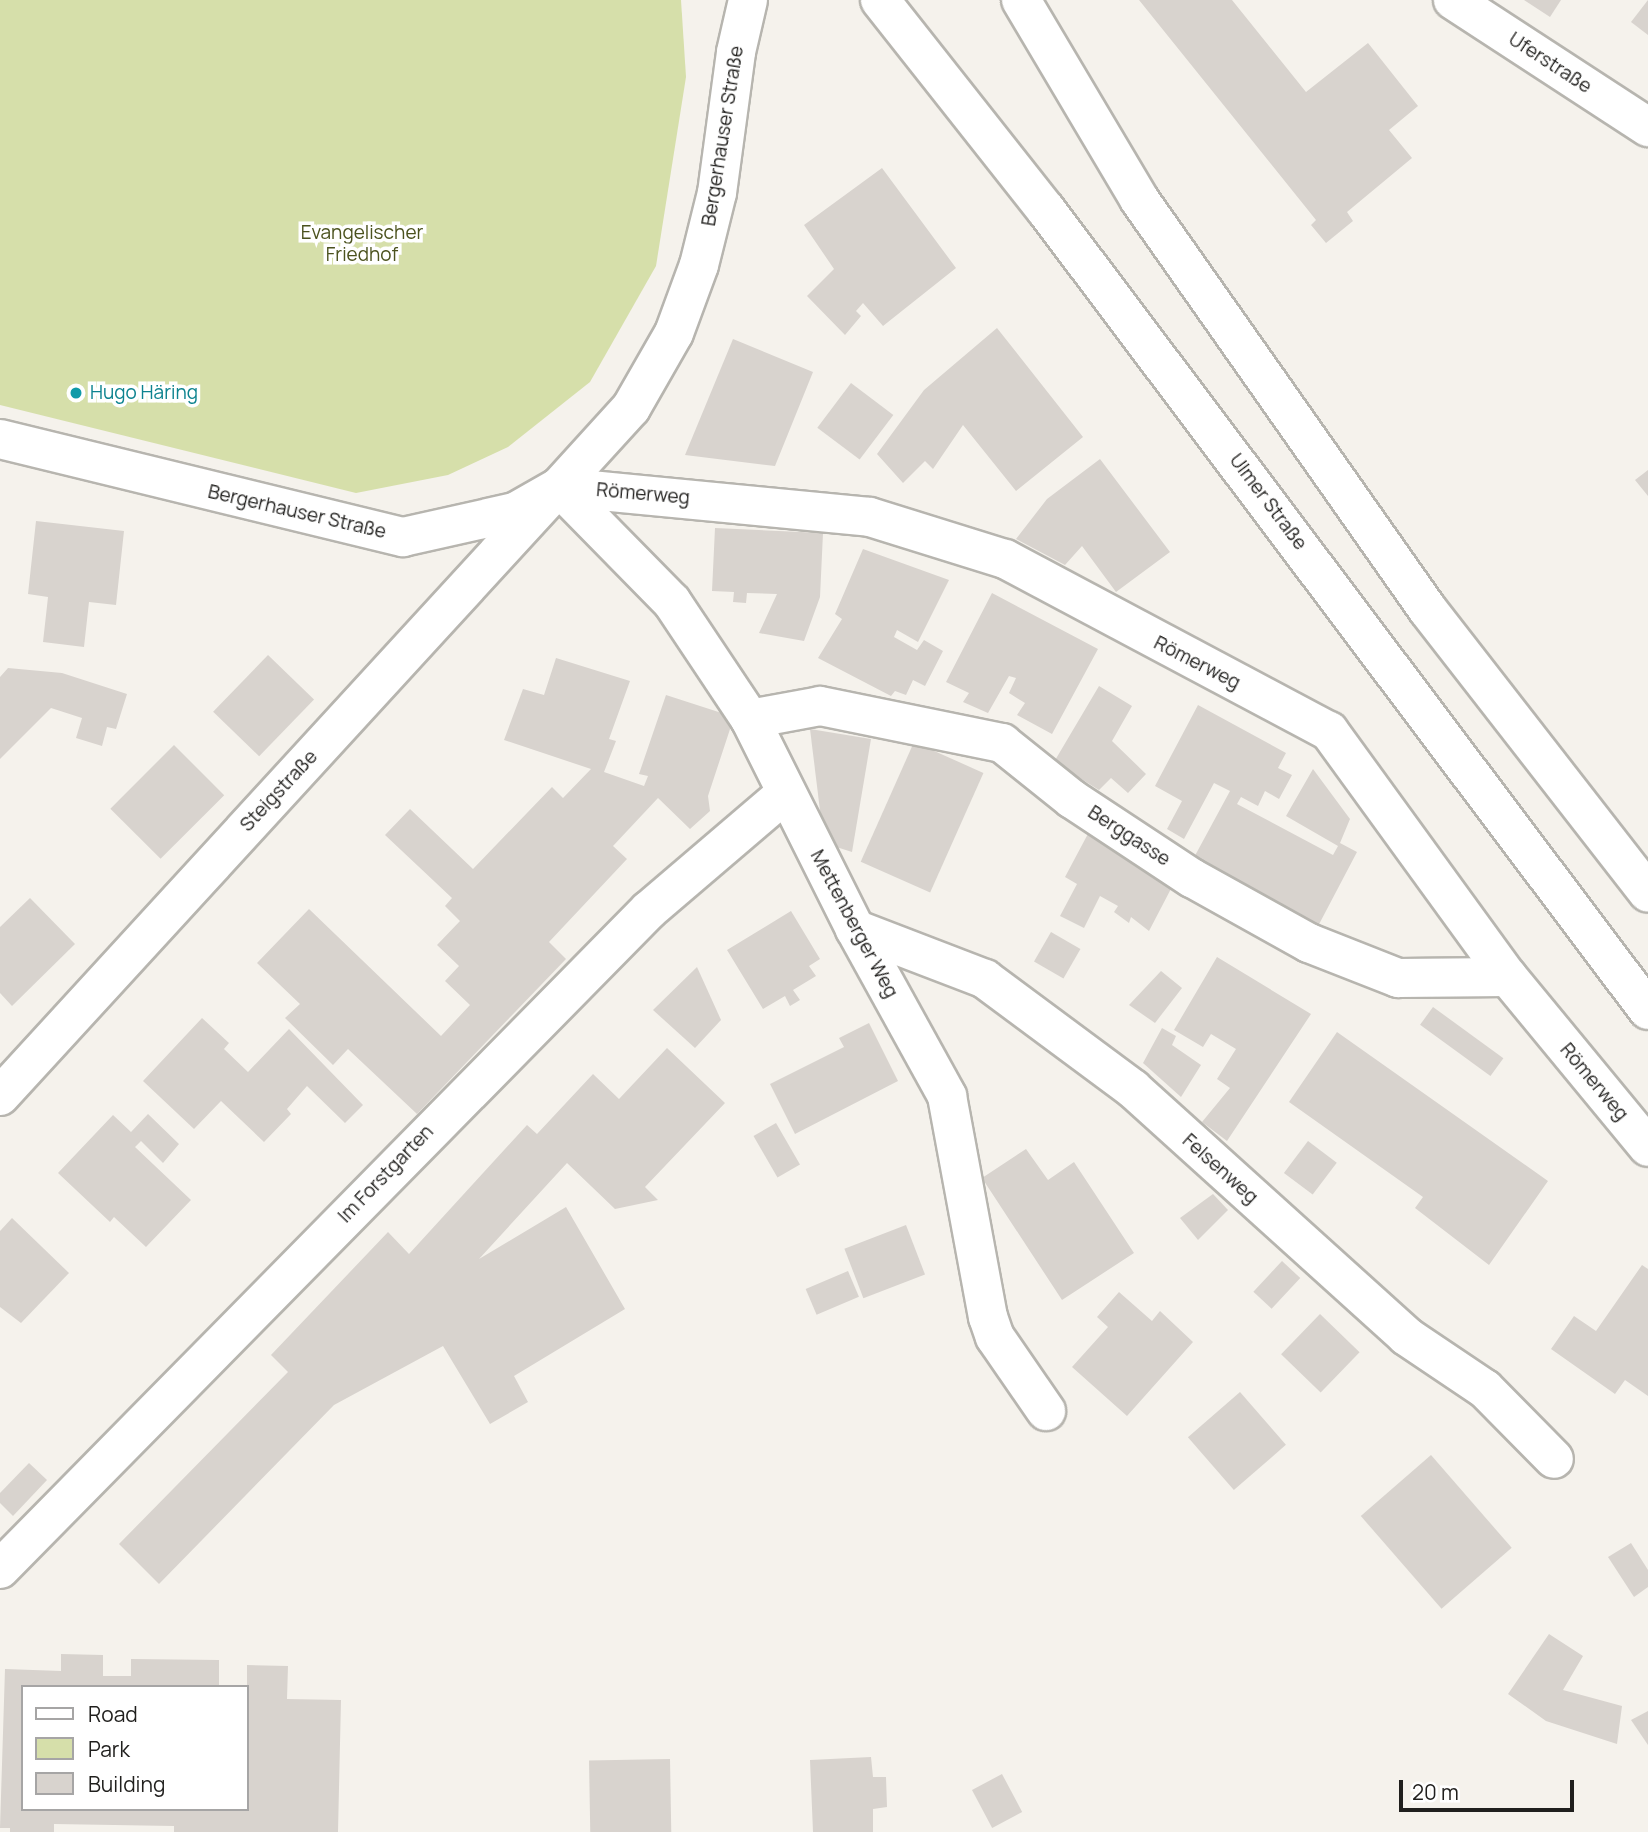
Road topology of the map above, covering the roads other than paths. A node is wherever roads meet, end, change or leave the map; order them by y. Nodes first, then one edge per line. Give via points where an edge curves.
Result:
1 (748, 0) edge
2 (880, 0) edge
3 (1021, 0) edge
4 (1453, 0) edge
5 (1648, 127) edge
6 (0, 439) edge
7 (559, 487) junction
8 (750, 719) junction
9 (785, 794) junction
10 (1648, 893) edge
11 (855, 929) junction
12 (1508, 977) junction
13 (1648, 1010) edge
14 (0, 1096) edge
15 (1648, 1147) edge
16 (1046, 1411) dead end
17 (1554, 1459) dead end
18 (0, 1569) edge

1 - 7 street, Bergerhauser Straße via 717,193 699,265 674,333 631,408
2 - 13 street, Ulmer Straße via 1105,287
3 - 10 street via 1139,199 1427,610
4 - 5 street, Uferstraße
6 - 7 street, Bergerhauser Straße via 403,537 515,512
7 - 8 street, Mettenberger Weg via 672,602
7 - 12 street, Römerweg via 870,517 1005,559 1329,731
7 - 14 street, Steigstraße
8 - 9 street, Mettenberger Weg
8 - 12 street, Berggasse via 820,706 1002,743 1072,799 1192,878 1309,943 1398,978
9 - 11 street, Mettenberger Weg
9 - 18 street, Im Forstgarten via 649,910
11 - 16 street, Mettenberger Weg via 947,1096 988,1317 995,1337
11 - 17 street, Felsenweg via 985,979 1133,1089 1406,1336 1485,1390
12 - 15 street, Römerweg

